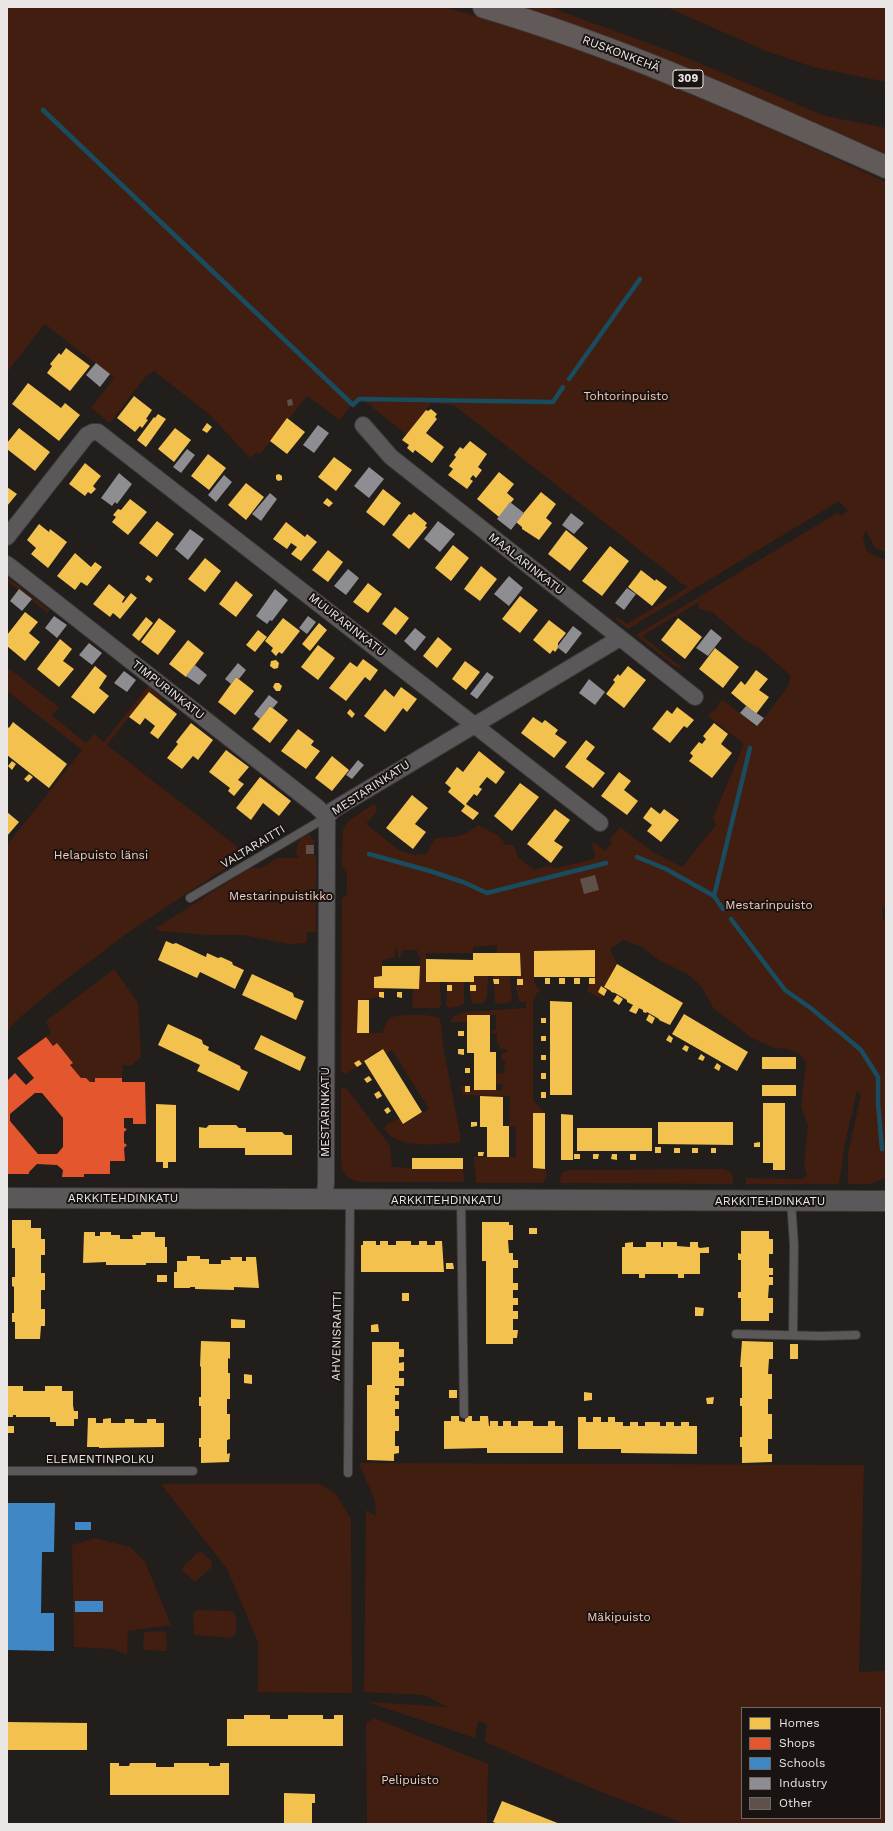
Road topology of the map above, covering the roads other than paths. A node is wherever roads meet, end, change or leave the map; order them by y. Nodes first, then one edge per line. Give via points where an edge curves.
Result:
1 (484, 7) edge
2 (886, 167) edge
3 (363, 424) dead end
4 (7, 537) edge
5 (7, 564) edge
6 (620, 638) junction
7 (695, 697) dead end
8 (475, 725) junction
9 (327, 817) junction
10 (600, 823) dead end
11 (190, 898) dead end
12 (7, 1198) edge
13 (324, 1198) junction
14 (350, 1199) junction
15 (461, 1200) junction
16 (792, 1201) junction
17 (886, 1201) edge
18 (736, 1334) dead end
19 (793, 1335) junction
20 (856, 1335) dead end
21 (464, 1414) dead end
22 (7, 1471) edge
23 (193, 1471) dead end
24 (348, 1473) dead end

1 - 2 main road, RUSKONKEHÄ / 309 via 559,31 692,81
3 - 6 street, MAALARINKATU via 391,457
4 - 8 street, MUURARINKATU via 84,438 93,432 103,435
5 - 9 street, TIMPURINKATU
6 - 7 street, MAALARINKATU
6 - 8 street, MESTARINKATU
8 - 9 street, MESTARINKATU via 333,810
8 - 10 street, MUURARINKATU
9 - 11 lane, VALTARAITTI
9 - 13 street, MESTARINKATU
12 - 13 street, ARKKITEHDINKATU
13 - 14 street, ARKKITEHDINKATU
14 - 15 street, ARKKITEHDINKATU
14 - 24 lane, AHVENISRAITTI
15 - 16 street, ARKKITEHDINKATU
15 - 21 lane
16 - 17 street, ARKKITEHDINKATU
16 - 19 lane
18 - 19 lane
19 - 20 lane
22 - 23 lane, ELEMENTINPOLKU

